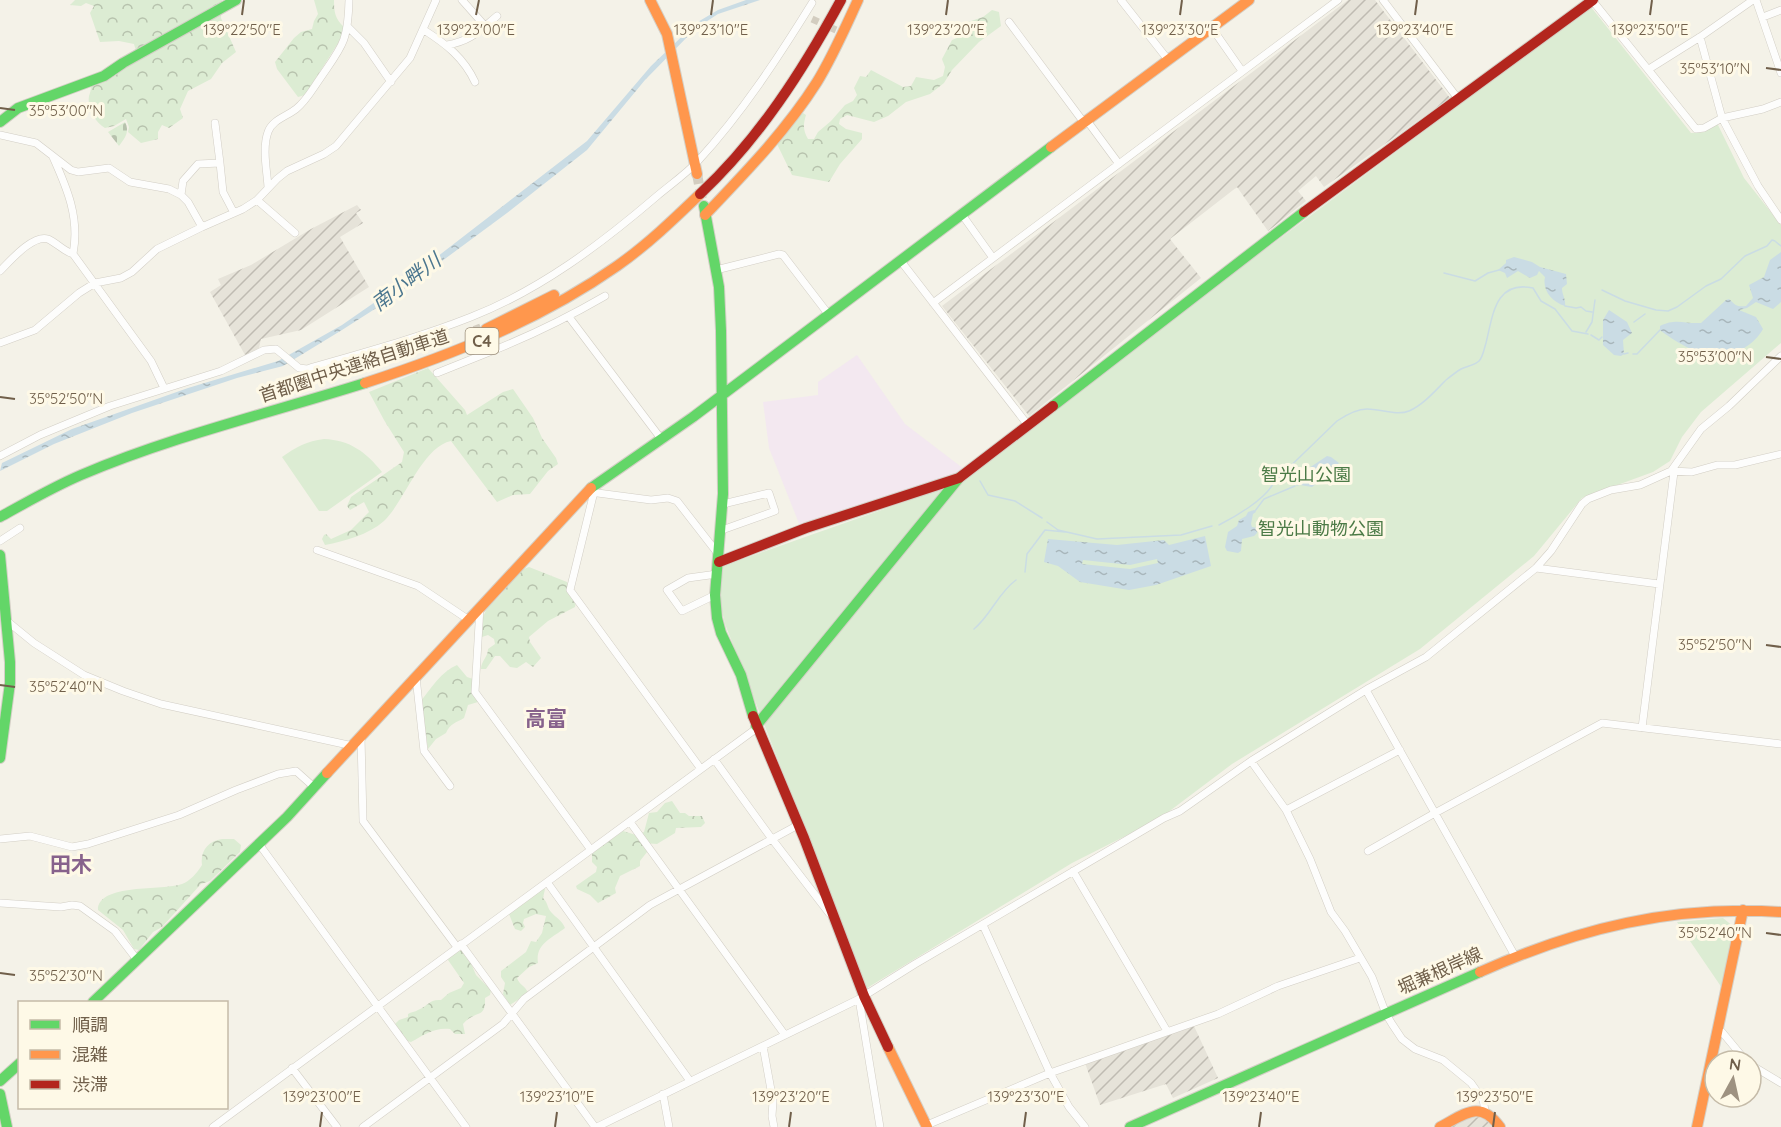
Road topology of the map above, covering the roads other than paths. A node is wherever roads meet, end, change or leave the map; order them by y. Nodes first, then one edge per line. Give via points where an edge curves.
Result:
1 (236, 0) edge
2 (349, 0) edge
3 (436, 0) edge
4 (462, 0) edge
5 (650, 0) edge
6 (831, 0) edge
7 (841, 0) edge
8 (858, 0) edge
9 (1121, 0) edge
10 (1249, 0) edge
11 (1338, 0) edge
12 (1383, 0) edge
13 (1754, 0) edge
14 (1587, 2) edge
15 (812, 3) dead end
16 (1781, 10) edge
17 (805, 15) junction
18 (497, 16) dead end
19 (1763, 17) junction
20 (812, 19) tunnel mouth
21 (1009, 22) dead end
22 (484, 26) junction
23 (348, 27) junction
24 (1212, 28) junction
25 (424, 30) junction
26 (1700, 37) junction
27 (447, 45) junction
28 (1169, 61) junction
29 (1780, 63) edge
30 (1649, 69) junction
31 (1242, 71) junction
32 (1781, 73) edge
33 (391, 82) junction
34 (475, 82) dead end
35 (1459, 100) junction
36 (1781, 102) edge
37 (1722, 118) junction
38 (0, 122) edge
39 (215, 123) dead end
40 (1087, 123) junction
41 (0, 135) edge
42 (53, 157) junction
43 (220, 163) junction
44 (1119, 164) junction
45 (696, 169) junction
46 (268, 187) junction
47 (181, 195) junction
48 (257, 200) junction
49 (234, 213) junction
50 (963, 216) junction
51 (1781, 220) edge
52 (202, 227) junction
53 (295, 233) dead end
54 (73, 254) junction
55 (993, 258) junction
56 (900, 260) junction
57 (716, 270) junction
58 (0, 271) edge
59 (96, 284) junction
60 (605, 296) dead end
61 (933, 303) junction
62 (830, 315) junction
63 (473, 316) junction
64 (569, 317) junction
65 (476, 325) tunnel mouth
66 (0, 344) edge
67 (1781, 356) edge
68 (437, 373) dead end
69 (164, 388) junction
70 (722, 396) junction
71 (1027, 424) junction
72 (662, 440) junction
73 (1781, 454) edge
74 (0, 456) edge
75 (1673, 471) junction
76 (959, 478) junction
77 (591, 492) junction
78 (723, 504) junction
79 (3, 509) edge
80 (20, 528) dead end
81 (722, 530) junction
82 (0, 542) edge
83 (317, 550) dead end
84 (0, 555) edge
85 (719, 559) junction
86 (1536, 568) junction
87 (717, 574) junction
88 (1659, 584) junction
89 (715, 596) junction
90 (480, 607) junction
91 (7, 617) junction
92 (469, 620) junction
93 (0, 639) edge
94 (416, 677) junction
95 (1366, 690) junction
96 (756, 727) junction
97 (1642, 728) junction
98 (361, 737) junction
99 (1781, 744) edge
100 (353, 746) junction
101 (1400, 750) junction
102 (0, 752) edge
103 (714, 759) junction
104 (1251, 761) junction
105 (701, 768) junction
106 (450, 786) dead end
107 (315, 788) junction
108 (1286, 810) junction
109 (1435, 813) junction
110 (630, 822) junction
111 (798, 825) junction
112 (0, 839) edge
113 (772, 839) junction
114 (259, 844) junction
115 (591, 850) junction
116 (1368, 851) dead end
117 (1073, 871) junction
118 (547, 882) junction
119 (680, 889) junction
120 (0, 903) edge
121 (1743, 910) junction
122 (1781, 912) edge
123 (835, 920) junction
124 (982, 925) junction
125 (459, 946) junction
126 (593, 947) junction
127 (1515, 956) junction
128 (1360, 958) junction
129 (138, 961) junction
130 (861, 997) junction
131 (94, 1001) edge
132 (377, 1006) junction
133 (511, 1012) junction
134 (1386, 1014) junction
135 (1167, 1031) junction
136 (1717, 1031) junction
137 (785, 1035) junction
138 (763, 1046) junction
139 (1736, 1049) edge
140 (18, 1065) edge
141 (292, 1068) junction
142 (1763, 1072) edge
143 (1050, 1073) junction
144 (430, 1078) junction
145 (0, 1081) edge
146 (690, 1081) junction
147 (1781, 1083) edge
148 (0, 1094) edge
149 (663, 1094) junction
150 (1485, 1110) junction
151 (223, 1124) edge
152 (927, 1126) edge
153 (6, 1127) edge
154 (213, 1127) edge
155 (337, 1127) edge
156 (363, 1127) edge
157 (466, 1127) edge
158 (596, 1127) edge
159 (669, 1127) edge
160 (774, 1127) edge
161 (880, 1127) edge
162 (1085, 1127) edge
163 (1130, 1127) edge
164 (1440, 1127) edge
165 (1500, 1127) edge
166 (1697, 1127) edge

1 - 38 main road via 104,76 18,108
2 - 23 street
3 - 25 street
4 - 22 street
5 - 45 main road via 667,34
6 - 79 main road, 首都圏中央連絡自動車道 / C4 via 776,93 717,166 662,219 576,282 453,343 150,438 58,475
7 - 79 main road, 首都圏中央連絡自動車道 / C4 via 785,95 723,173 650,240 590,284 519,324 456,351 145,450
8 - 57 main road via 839,31 830,59 787,124 750,169 705,211
9 - 28 street
10 - 24 main road
11 - 31 street
12 - 35 street
13 - 19 street
13 - 26 street
14 - 30 street
14 - 35 main road
15 - 17 street
16 - 19 street
17 - 20 street
17 - 45 street
18 - 22 street
19 - 29 street
21 - 40 street
22 - 27 street via 466,41
23 - 33 street
23 - 46 street via 340,51 305,100 268,131
24 - 28 main road
24 - 31 street
25 - 27 street
25 - 33 street via 410,58
26 - 30 street
26 - 37 street
27 - 34 street via 469,69
28 - 40 main road
29 - 32 street
30 - 37 street via 1696,129
31 - 44 street
33 - 46 street via 336,146 288,171
35 - 71 main road via 1312,205
36 - 37 street
37 - 51 street
39 - 43 street
40 - 44 street
40 - 50 main road
41 - 42 street via 36,143
42 - 47 street via 70,170 109,168 130,182
42 - 54 street via 72,205
43 - 47 street via 198,164 183,181
43 - 49 street via 223,192
44 - 55 street
45 - 63 street via 549,277
46 - 48 street
47 - 52 street
48 - 49 street
48 - 53 street
49 - 52 street
50 - 55 street
50 - 56 main road
52 - 59 street via 157,249 121,278
54 - 58 street via 42,238 23,248
54 - 59 street
55 - 61 street
56 - 61 street
56 - 62 main road
57 - 62 street via 783,255
57 - 70 main road
59 - 66 street via 79,293 35,330
59 - 69 street via 151,362
60 - 64 street
61 - 71 street
62 - 70 main road
63 - 65 street
63 - 69 street via 307,369 279,351 264,350 221,371
64 - 68 street
64 - 72 street
67 - 75 street via 1701,429
69 - 74 street via 40,435
70 - 72 main road
70 - 78 main road
71 - 76 main road
72 - 77 main road
73 - 75 street via 1692,472
75 - 86 street via 1640,486 1611,490 1588,500
75 - 88 street
76 - 85 main road
76 - 96 main road
77 - 85 street via 677,501
77 - 90 main road
77 - 105 street via 570,590
78 - 81 main road
78 - 81 street via 769,493 775,511
80 - 82 street
81 - 85 main road
83 - 92 street via 418,586
84 - 91 main road
85 - 87 main road
86 - 88 street
86 - 95 street via 1426,657
87 - 89 main road
87 - 89 street via 688,578 667,590 682,611
88 - 97 street
89 - 96 main road via 719,627 741,675
90 - 92 main road
90 - 115 street via 475,692
91 - 93 street
91 - 100 street via 34,643 84,675 123,691 161,704
91 - 102 main road via 10,683
92 - 94 main road
94 - 98 main road
94 - 106 street via 424,750
95 - 101 street
95 - 104 street
96 - 103 street
96 - 111 main road
97 - 99 street
97 - 109 street via 1602,723
98 - 100 main road
98 - 125 street via 363,821
100 - 107 main road
101 - 108 street
101 - 109 street
103 - 105 street
103 - 113 street
104 - 108 street
104 - 117 street via 1180,811
105 - 110 street
107 - 112 street via 296,771 278,774 179,815 88,844 72,847 30,836
107 - 114 main road
108 - 128 street via 1331,912
109 - 116 street
109 - 127 street
110 - 115 street
110 - 119 street
111 - 113 street
111 - 123 main road
113 - 119 street
113 - 123 street
114 - 129 main road
114 - 132 street
115 - 118 street
117 - 124 street
117 - 135 street
118 - 125 street
118 - 126 street
119 - 126 street via 650,905
119 - 137 street
120 - 129 street via 80,906 115,931
121 - 122 main road, 堀兼根岸線
121 - 127 main road, 堀兼根岸線 via 1640,919 1571,935
121 - 136 main road
123 - 130 main road
124 - 130 street
124 - 143 street
125 - 132 street
125 - 133 street
126 - 133 street
126 - 146 street
127 - 134 main road, 堀兼根岸線
128 - 134 street
128 - 135 street
129 - 131 main road
130 - 137 street
130 - 152 main road
130 - 161 street
132 - 141 street
132 - 144 street
133 - 144 street via 503,1024
133 - 158 street
134 - 150 street via 1415,1049 1443,1060 1471,1083
134 - 163 main road, 堀兼根岸線
135 - 143 street
136 - 139 street
136 - 166 main road
137 - 138 street
138 - 146 street
138 - 160 street
140 - 145 main road
141 - 151 street
141 - 155 street
142 - 147 street
143 - 152 street
143 - 162 street
144 - 156 street
144 - 157 street
146 - 149 street
148 - 153 main road
149 - 158 street
149 - 159 street
150 - 164 main road via 1472,1110
150 - 165 main road
151 - 154 street

